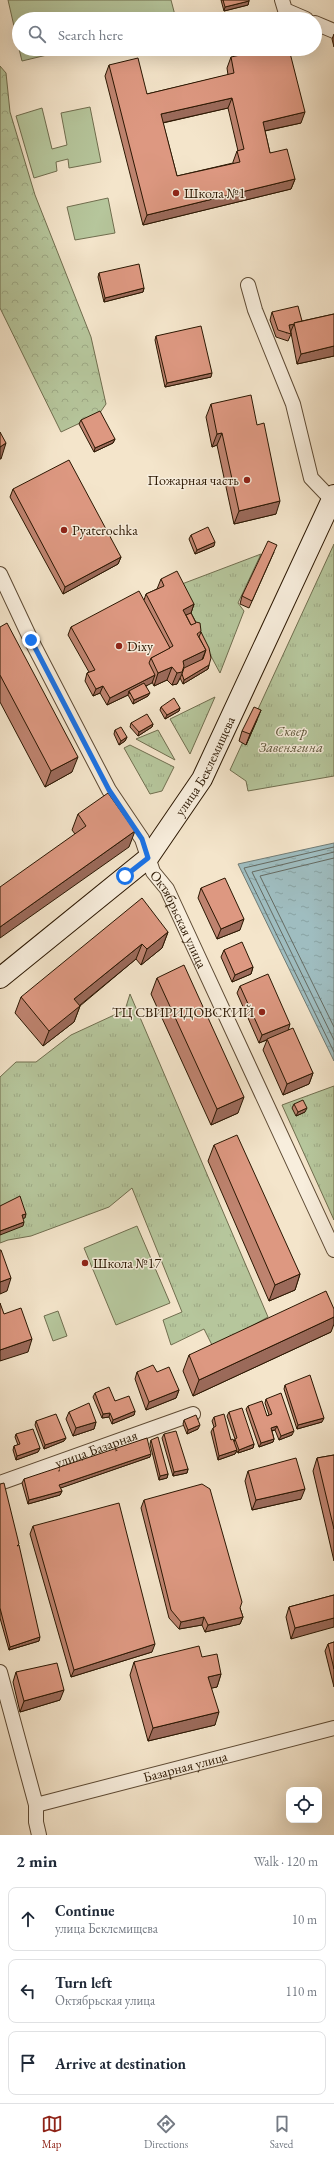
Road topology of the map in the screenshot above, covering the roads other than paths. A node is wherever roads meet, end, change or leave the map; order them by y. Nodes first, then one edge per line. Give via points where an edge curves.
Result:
1 (282, 0) edge
2 (290, 12) edge
3 (322, 26) edge
4 (334, 31) edge
5 (248, 284) dead end
6 (333, 498) edge
7 (0, 574) edge
8 (148, 858) junction
9 (0, 978) edge
10 (334, 1250) edge
11 (193, 1414) dead end
12 (0, 1483) edge
13 (0, 1672) edge
14 (334, 1728) edge
15 (36, 1805) junction
16 (39, 1835) edge

1 - 2 street via 285,10
3 - 4 street
5 - 6 street via 255,310 293,404 311,478
6 - 8 main road, улица Беклемищева via 202,779
7 - 8 street, Октябрьская улица via 31,640 109,790 142,839
8 - 9 main road, улица Беклемищева
8 - 10 street, Октябрьская улица via 153,872 167,889
11 - 12 street, улица Базарная
13 - 15 street
14 - 15 street, Базарная улица
15 - 16 street

